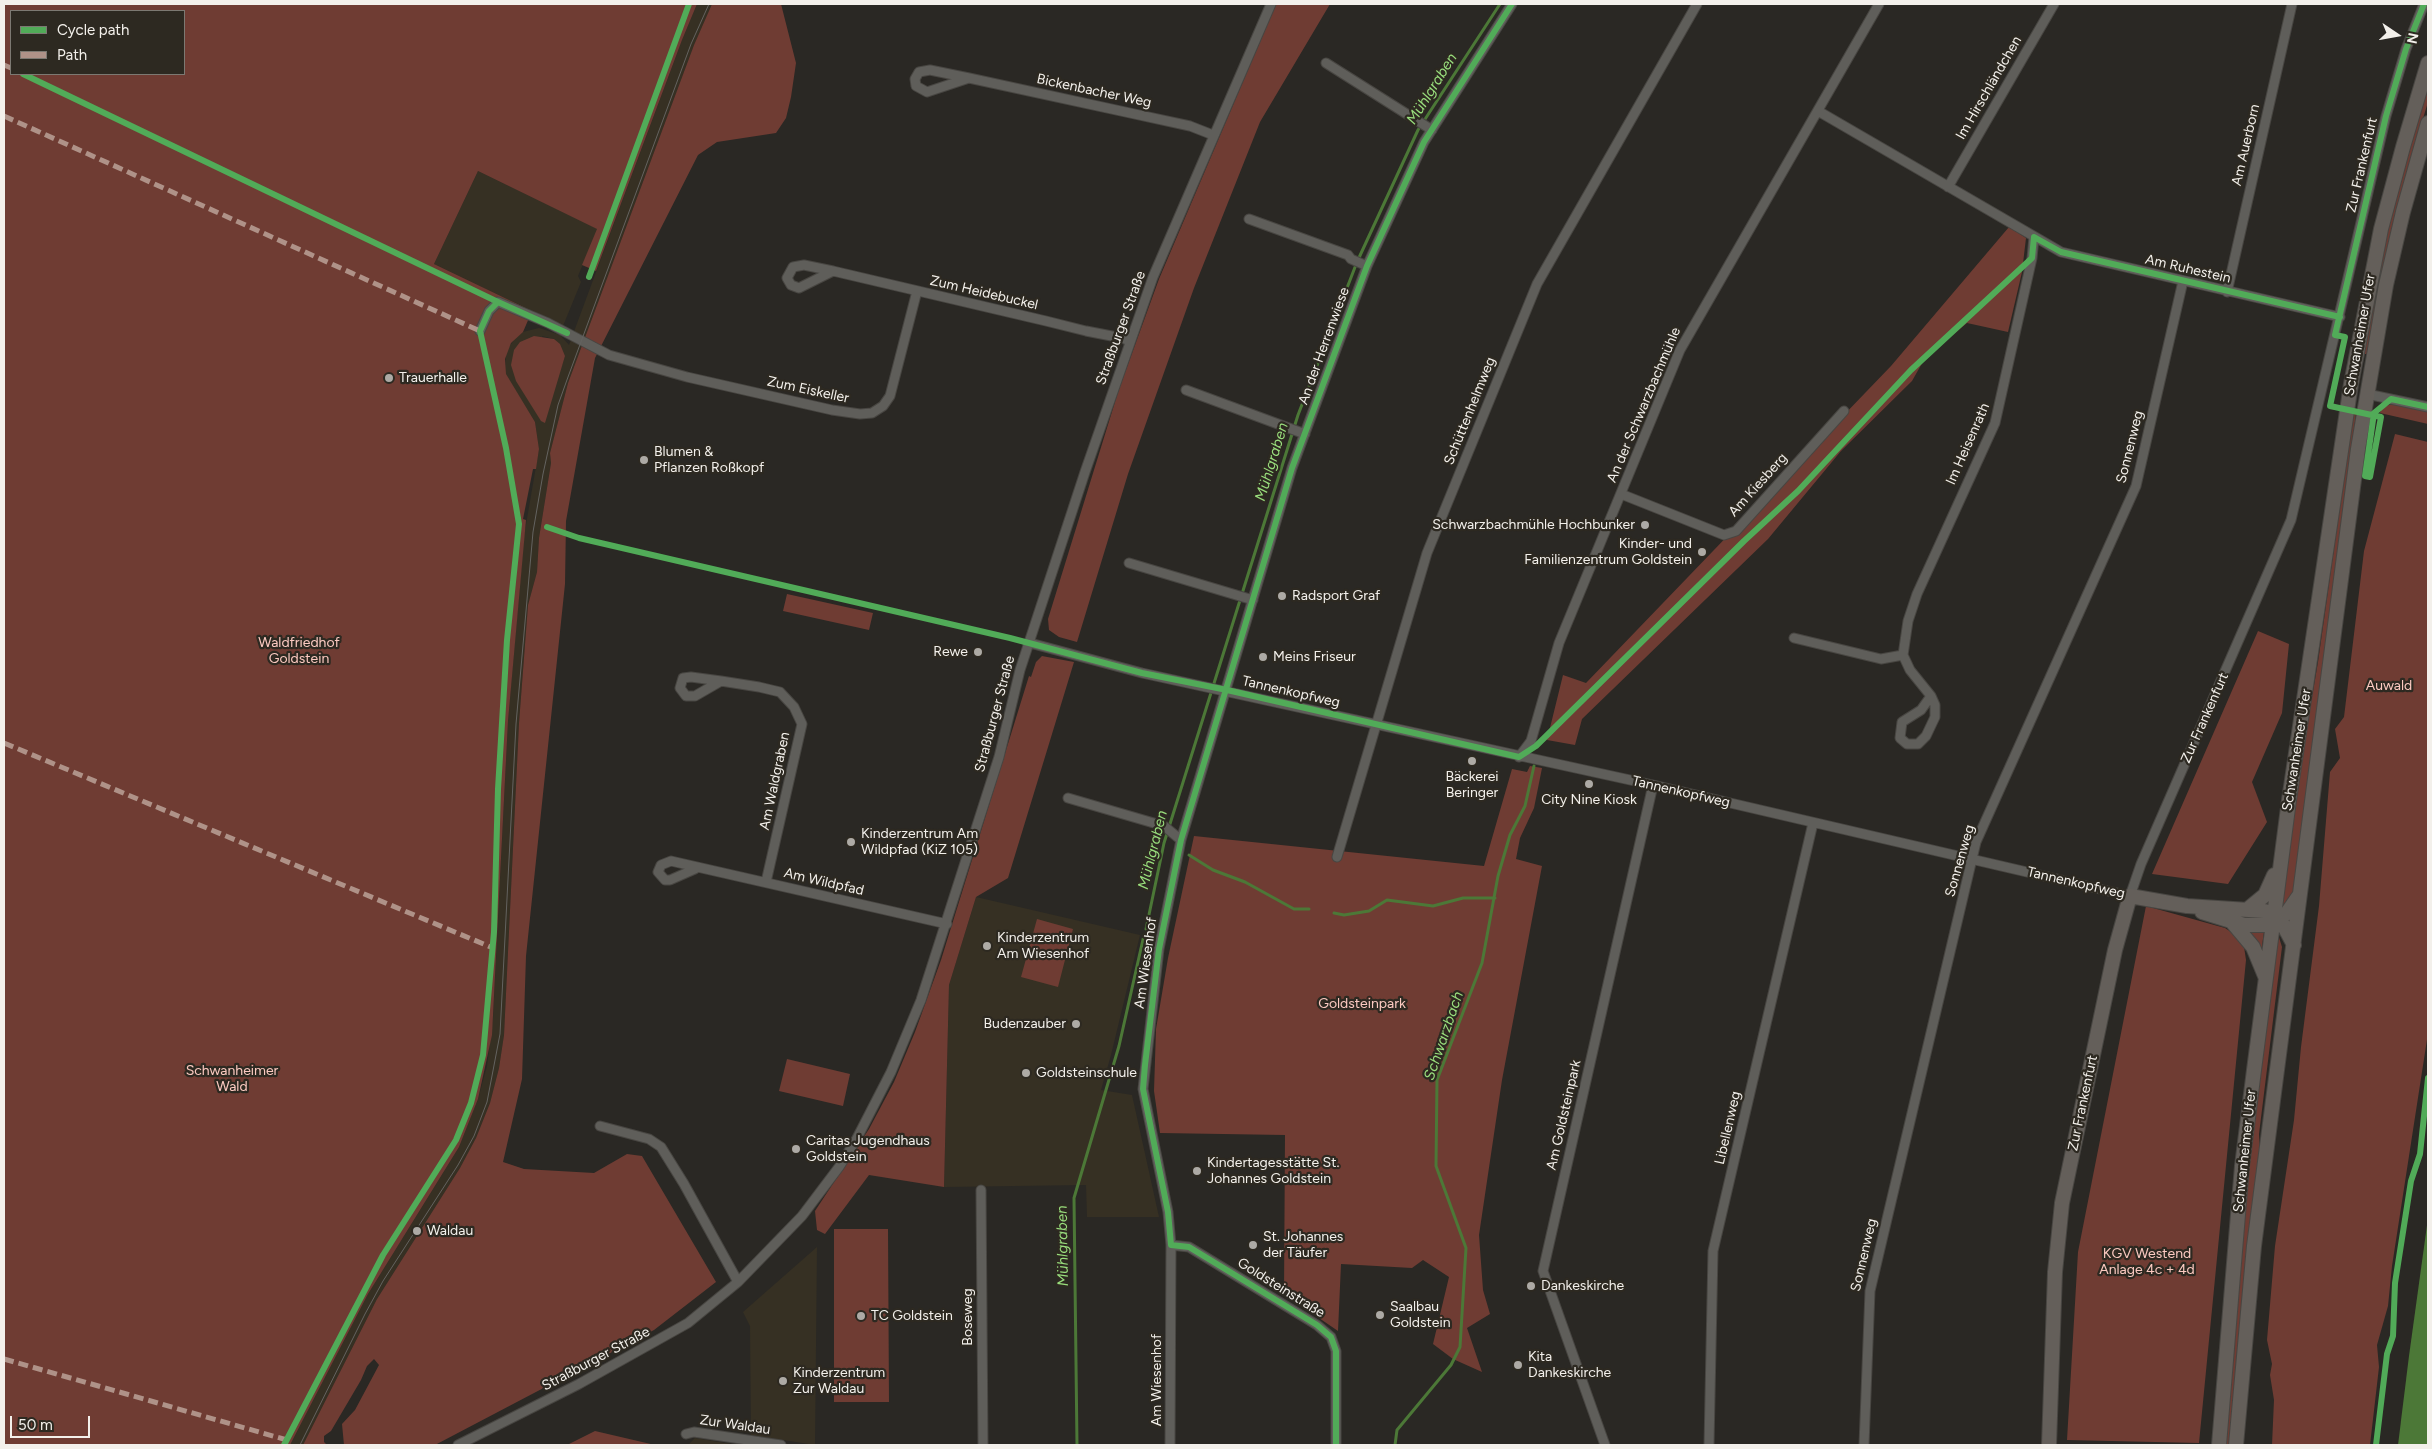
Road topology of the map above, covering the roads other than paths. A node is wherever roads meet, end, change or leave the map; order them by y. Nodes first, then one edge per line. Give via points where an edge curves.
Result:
1 (1512, 4) edge
2 (1697, 4) edge
3 (1879, 4) edge
4 (2054, 4) edge
5 (2292, 4) edge
6 (2424, 4) edge
7 (1269, 6) edge
8 (1326, 63) dead end
9 (2428, 63) edge
10 (969, 78) junction
11 (1818, 111) junction
12 (2428, 123) edge
13 (1429, 128) junction
14 (1213, 135) junction
15 (1948, 187) junction
16 (1249, 219) dead end
17 (2034, 237) junction
18 (1365, 265) junction
19 (833, 271) dead end
20 (2183, 281) junction
21 (916, 291) junction
22 (2226, 292) junction
23 (2340, 317) junction
24 (480, 331) dead end
25 (1130, 341) junction
26 (1186, 390) dead end
27 (2366, 394) junction
28 (2428, 407) edge
29 (1844, 411) dead end
30 (1302, 433) junction
31 (1621, 494) junction
32 (1129, 563) dead end
33 (1250, 600) junction
34 (1794, 638) dead end
35 (1030, 643) junction
36 (1903, 655) junction
37 (721, 681) dead end
38 (1227, 690) junction
39 (1931, 696) junction
40 (1376, 724) junction
41 (1519, 757) junction
42 (1653, 785) junction
43 (1068, 798) dead end
44 (1813, 823) junction
45 (1181, 840) junction
46 (2282, 855) junction
47 (1337, 857) dead end
48 (1972, 859) junction
49 (695, 868) dead end
50 (766, 882) junction
51 (2300, 893) junction
52 (2130, 896) junction
53 (2187, 906) junction
54 (2248, 909) junction
55 (2276, 919) junction
56 (2232, 922) junction
57 (947, 924) junction
58 (2294, 946) junction
59 (2266, 978) junction
60 (600, 1126) dead end
61 (981, 1190) dead end
62 (1171, 1245) junction
63 (738, 1282) junction
64 (686, 1434) dead end
65 (458, 1445) edge
66 (781, 1445) edge
67 (983, 1445) edge
68 (1170, 1445) edge
69 (1336, 1445) edge
70 (1605, 1445) edge
71 (1709, 1445) edge
72 (1864, 1445) edge
73 (2049, 1445) edge
74 (2220, 1445) edge
75 (2236, 1445) edge

1 - 13 street, An der Herrenwiese
2 - 40 street, Schüttenhelmweg via 1537,284 1427,553
3 - 11 street, An der Schwarzbachmühle
4 - 15 street, Im Hirschländchen
5 - 22 street, Am Auerborn
6 - 23 street, Zur Frankenfurt via 2406,49 2386,116
7 - 14 street, Straßburger Straße
8 - 13 street
9 - 46 main road, Schwanheimer Ufer via 2390,192 2360,331
10 - 10 street, Bickenbacher Weg via 930,70 919,72 915,79 916,86 927,92
10 - 14 street, Bickenbacher Weg via 1176,123
11 - 15 street, Am Ruhestein
11 - 31 street, An der Schwarzbachmühle via 1680,350
12 - 27 main road, Schwanheimer Ufer via 2390,267
13 - 18 street, An der Herrenwiese
14 - 25 street, Straßburger Straße via 1153,277
15 - 17 street, Am Ruhestein
16 - 18 street via 1348,255
17 - 20 street, Am Ruhestein via 2062,252
17 - 36 street, Im Heisenrath via 1995,423 1917,594 1908,621
18 - 30 street, An der Herrenwiese
19 - 21 street, Zum Heidebuckel
20 - 22 street, Am Ruhestein
20 - 48 street, Sonnenweg via 2136,486 1976,842
21 - 24 street, Zum Eiskeller via 890,396 872,413 834,410 671,373 609,355 548,323 498,302 484,318
21 - 25 street, Zum Heidebuckel
22 - 23 street, Am Ruhestein
23 - 52 street, Zur Frankenfurt via 2291,520
25 - 35 street, Straßburger Straße
26 - 30 street
27 - 28 street
27 - 51 main road, Schwanheimer Ufer
29 - 31 street, Am Kiesberg via 1736,531 1724,535
30 - 33 street, An der Herrenwiese
31 - 41 street, An der Schwarzbachmühle via 1559,643 1532,741
32 - 33 street
33 - 38 street, An der Herrenwiese
34 - 36 street via 1881,659
35 - 38 street, Tannenkopfweg via 1142,673
35 - 57 street, Straßburger Straße
36 - 39 street via 1910,670
37 - 50 street, Am Waldgraben via 780,692 794,707 802,724
38 - 40 street, Tannenkopfweg
38 - 45 street, Am Wiesenhof
39 - 39 street via 1921,710 1902,722 1900,738 1907,744 1918,744 1926,736 1935,717
40 - 41 street, Tannenkopfweg
40 - 47 street, Schüttenhelmweg
41 - 42 street, Tannenkopfweg
42 - 44 street, Tannenkopfweg
42 - 70 street, Am Goldsteinpark via 1544,1271
43 - 45 street via 1164,826
44 - 48 street, Tannenkopfweg
44 - 71 street, Libellenweg via 1713,1251
45 - 62 street, Am Wiesenhof via 1159,949 1143,1089 1168,1212
46 - 54 main road via 2264,895
46 - 55 main road, Schwanheimer Ufer
48 - 52 street, Tannenkopfweg
48 - 72 street, Sonnenweg via 1869,1297
49 - 50 street, Am Wildpfad
50 - 57 street, Am Wildpfad
51 - 55 main road via 2294,904
51 - 58 main road, Schwanheimer Ufer
52 - 53 main road, Tannenkopfweg
52 - 73 main road, Zur Frankenfurt via 2115,950 2062,1203 2055,1272
53 - 54 main road, Tannenkopfweg
53 - 56 main road, Tannenkopfweg
54 - 55 main road, Tannenkopfweg
55 - 56 main road, Tannenkopfweg via 2258,926
55 - 58 main road
55 - 59 main road, Schwanheimer Ufer
56 - 59 main road via 2253,947
57 - 63 street, Straßburger Straße via 907,1035 856,1140 802,1216
58 - 75 main road, Schwanheimer Ufer via 2254,1246
59 - 74 main road, Schwanheimer Ufer via 2242,1166
60 - 63 street via 649,1140 661,1147
61 - 67 street, Boseweg
62 - 68 street, Am Wiesenhof
62 - 69 street, Goldsteinstraße via 1189,1247 1317,1325 1331,1337 1336,1351
63 - 65 street, Straßburger Straße via 670,1335
64 - 66 street, Zur Waldau via 694,1432

